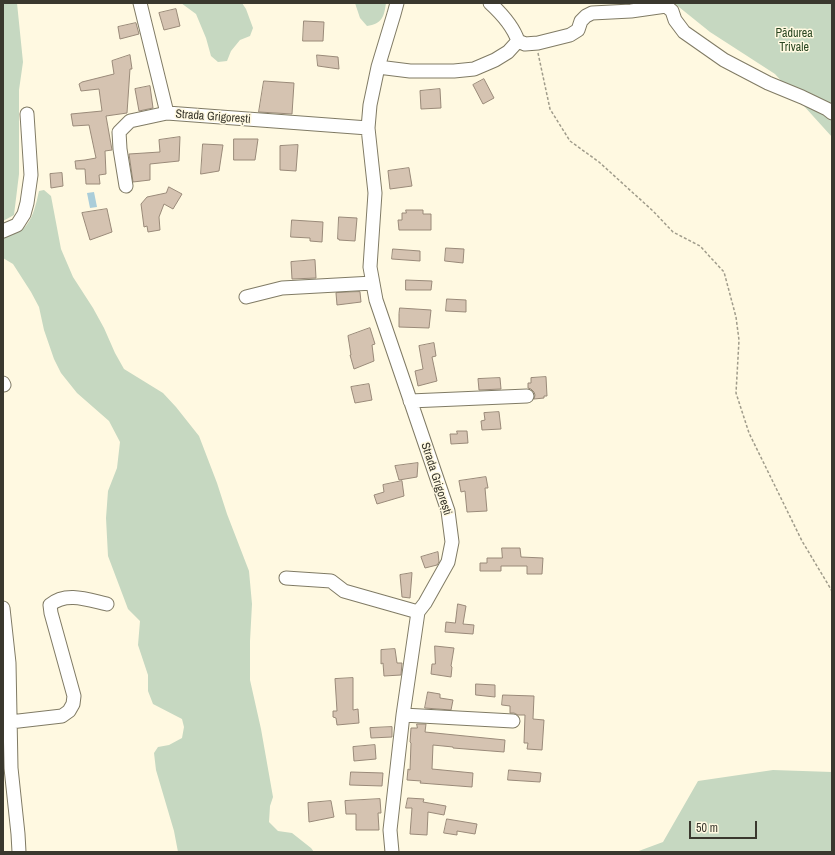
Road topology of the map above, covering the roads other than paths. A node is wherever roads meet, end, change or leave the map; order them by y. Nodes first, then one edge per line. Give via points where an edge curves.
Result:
1 (140, 3) edge
2 (396, 3) edge
3 (490, 3) edge
4 (518, 41) junction
5 (378, 66) junction
6 (166, 113) junction
7 (832, 113) edge
8 (27, 114) dead end
9 (368, 128) junction
10 (126, 186) dead end
11 (3, 231) edge
12 (373, 283) junction
13 (246, 297) dead end
14 (527, 396) dead end
15 (410, 401) junction
16 (286, 578) dead end
17 (107, 604) dead end
18 (3, 608) edge
19 (418, 612) junction
20 (403, 715) junction
21 (513, 721) dead end
22 (10, 722) junction
23 (19, 852) edge
24 (392, 852) edge

1 - 6 street
2 - 5 street, Strada Grigorești
3 - 4 street via 516,33
4 - 5 street via 508,52 474,69 410,71
4 - 7 street via 536,44 570,35 578,30 581,21 592,13 666,6 672,11 684,32 724,60
5 - 9 street, Strada Grigorești
6 - 9 street, Strada Grigorești
6 - 10 street, Strada Grigorești via 130,121 119,132
8 - 11 street via 31,174 27,203 17,225
9 - 12 street, Strada Grigorești via 375,193 370,267
12 - 13 street via 282,288
12 - 15 street, Strada Grigorești via 376,300
14 - 15 street
15 - 19 street, Strada Grigorești via 448,511 452,542 448,562
16 - 19 street via 331,581 344,591
17 - 22 street via 83,598 64,598 50,605 50,613 74,696 73,704 62,716
18 - 22 street via 9,663
19 - 20 street, Strada Grigorești
20 - 21 street
20 - 24 street, Strada Grigorești via 390,830
22 - 23 street via 11,768

